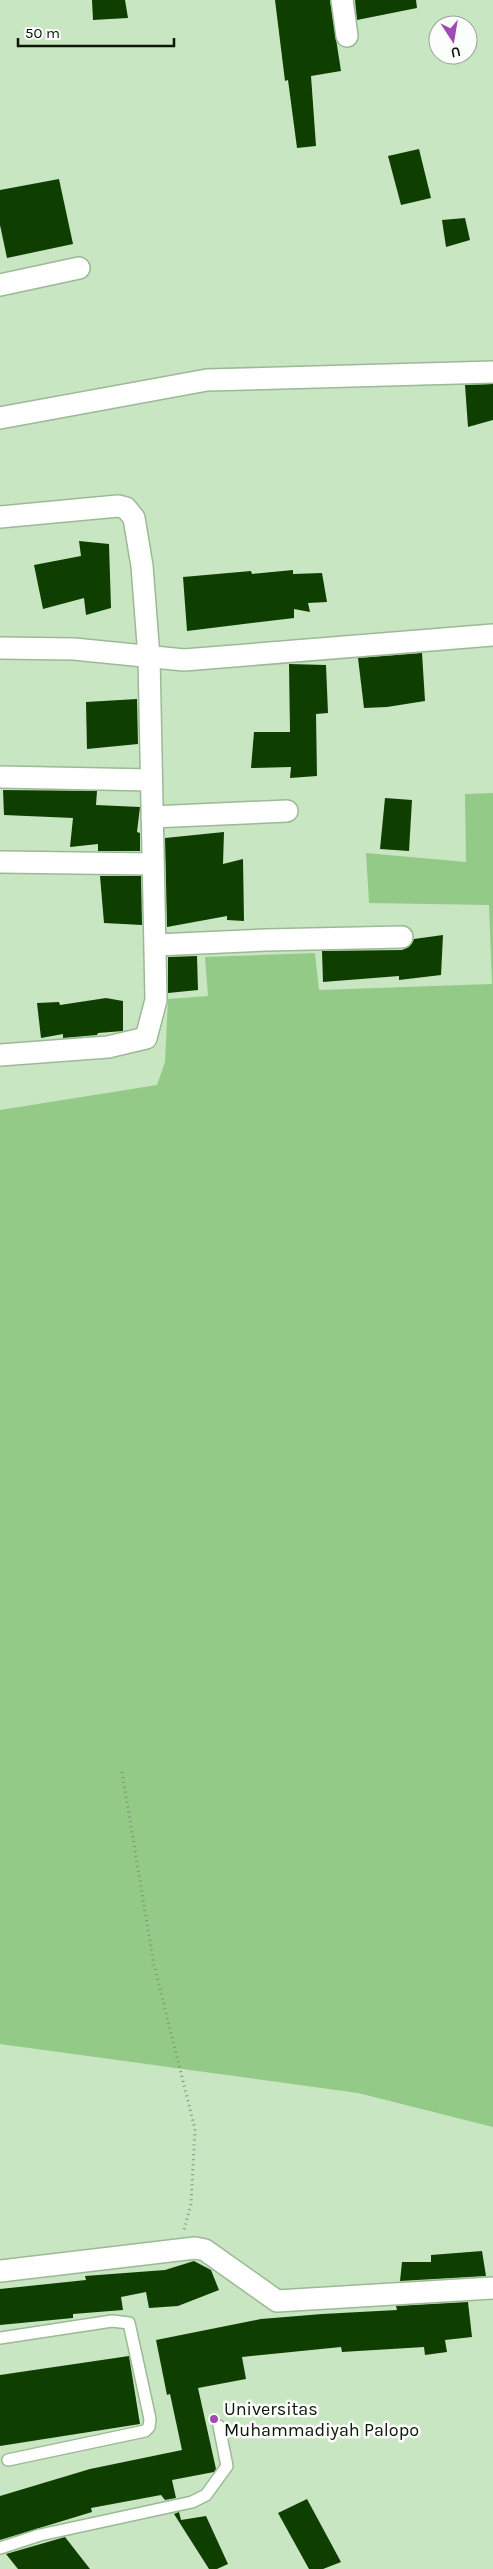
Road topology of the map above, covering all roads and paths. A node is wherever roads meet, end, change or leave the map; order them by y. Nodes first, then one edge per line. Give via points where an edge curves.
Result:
1 (342, 0) edge
2 (347, 36) dead end
3 (79, 268) dead end
4 (0, 285) edge
5 (493, 372) edge
6 (0, 418) edge
7 (0, 517) edge
8 (493, 636) edge
9 (0, 648) edge
10 (149, 657) junction
11 (0, 777) edge
12 (151, 780) junction
13 (287, 811) dead end
14 (152, 817) junction
15 (0, 862) edge
16 (154, 864) junction
17 (402, 937) dead end
18 (156, 945) junction
19 (0, 1055) edge
20 (122, 1772) dead end
21 (179, 2250) junction
22 (0, 2271) edge
23 (493, 2288) edge
24 (0, 2338) edge
25 (219, 2426) dead end
26 (8, 2460) dead end
27 (0, 2548) edge

1 - 2 street
3 - 4 street
5 - 6 street via 208,380
7 - 10 street via 107,506 126,508 131,512 142,566
8 - 10 street via 184,660
9 - 10 street via 74,649
10 - 12 street
11 - 12 street
12 - 14 street
13 - 14 street
14 - 16 street
15 - 16 street
16 - 18 street
17 - 18 street
18 - 19 street via 156,1000 146,1038 108,1047
20 - 21 path via 154,1965 195,2130 191,2204
21 - 22 street
21 - 23 street via 205,2250 277,2301
24 - 26 lane via 112,2321 129,2323 150,2419 145,2431
25 - 27 lane via 227,2466 198,2500 160,2511 40,2535

